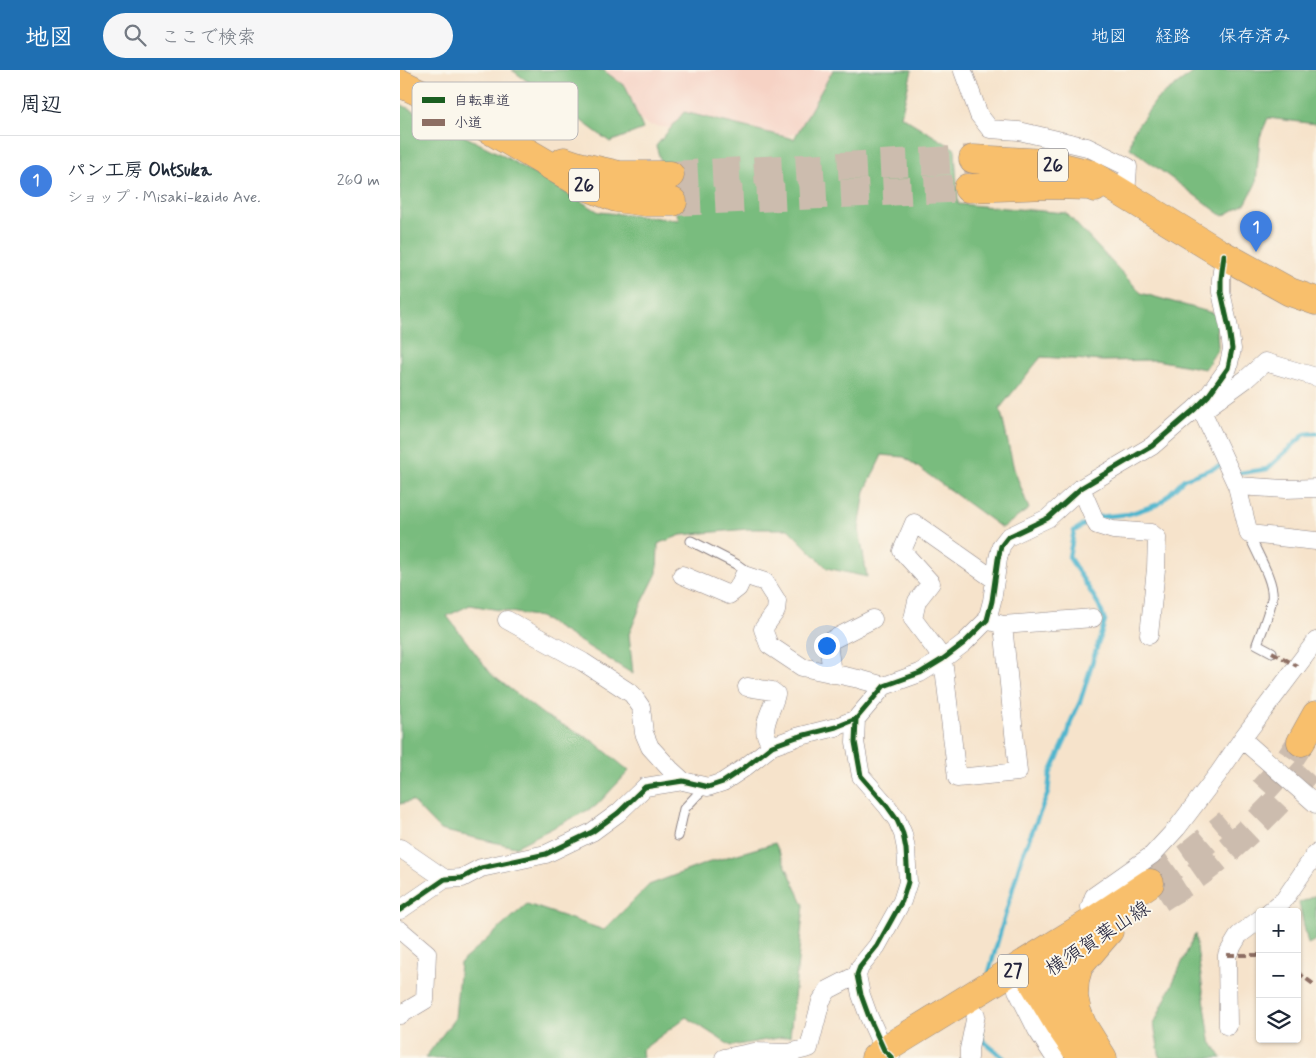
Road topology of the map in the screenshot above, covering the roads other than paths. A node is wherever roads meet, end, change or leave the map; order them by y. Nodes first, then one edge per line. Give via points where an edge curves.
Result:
1 (963, 71) edge
2 (400, 83) edge
3 (412, 89) edge
4 (507, 140) edge
5 (973, 160) tunnel mouth
6 (670, 175) tunnel mouth
7 (617, 186) junction
8 (968, 188) tunnel mouth
9 (1126, 194) junction
10 (673, 202) tunnel mouth
11 (1224, 255) junction
12 (1290, 292) junction
13 (1316, 301) edge
14 (1316, 319) edge
15 (1316, 377) edge
16 (1199, 410) junction
17 (1237, 486) junction
18 (1081, 488) junction
19 (1316, 488) edge
20 (1249, 534) junction
21 (1316, 541) edge
22 (691, 542) dead end
23 (682, 575) dead end
24 (744, 575) junction
25 (995, 580) junction
26 (1093, 618) dead end
27 (873, 619) dead end
28 (507, 620) dead end
29 (995, 623) junction
30 (1149, 635) dead end
31 (1316, 641) edge
32 (1272, 652) dead end
33 (943, 660) junction
34 (832, 674) junction
35 (884, 686) junction
36 (747, 687) dead end
37 (1316, 715) edge
38 (856, 719) junction
39 (1308, 734) tunnel mouth
40 (1242, 738) junction
41 (772, 746) junction
42 (683, 781) junction
43 (708, 787) junction
44 (1316, 804) edge
45 (678, 836) dead end
46 (400, 848) edge
47 (1316, 853) edge
48 (445, 879) junction
49 (1155, 890) tunnel mouth
50 (1274, 908) edge
51 (400, 910) edge
52 (1256, 922) edge
53 (1103, 925) junction
54 (400, 930) edge
55 (857, 975) junction
56 (1030, 977) junction
57 (400, 1015) edge
58 (976, 1015) junction
59 (1082, 1024) junction
60 (1228, 1026) dead end
61 (807, 1053) edge
62 (890, 1056) edge
63 (724, 1058) edge
64 (969, 1058) edge
65 (1055, 1058) edge
66 (1082, 1058) edge
67 (1103, 1058) edge

1 - 9 street via 979,115 990,129 1019,131 1087,147 1128,167
2 - 3 main road, 26
4 - 7 main road, 26 via 585,186
5 - 9 main road, 26 via 1047,163 1091,174
6 - 7 main road, 26
7 - 10 main road, 26 via 646,202
8 - 9 main road, 26 via 1089,186
9 - 11 main road, 26
11 - 12 main road, 26
11 - 16 street via 1221,292 1232,349 1228,368
12 - 13 main road, 26
12 - 14 main road, 26
15 - 16 street via 1265,362 1246,379
16 - 17 street
16 - 18 street via 1152,446
17 - 19 street
17 - 20 street
18 - 25 street via 1048,518 1008,537 1001,546
18 - 30 street via 1097,525 1113,530 1151,533 1158,538
20 - 21 street
20 - 32 lane via 1265,567 1272,598 1257,644
22 - 24 lane via 736,564 743,569
23 - 24 street via 729,595 738,588
24 - 34 street via 765,582 777,601 776,610 763,629 769,645 802,667
25 - 29 street via 992,601
25 - 33 street via 914,523 902,551 931,583 917,601 913,619
26 - 29 street
27 - 34 street via 828,642
28 - 42 street via 583,662 632,694 641,707 644,733 650,747
29 - 33 street
29 - 33 street via 1018,772 957,778
31 - 40 street
33 - 35 street via 920,673
34 - 35 street
35 - 38 street
36 - 41 street via 776,694 765,733
37 - 39 main road
38 - 41 street
38 - 55 street via 855,742 861,776 897,820 903,834 908,868 908,882 902,901
40 - 44 street
40 - 53 street via 1177,828 1152,855 1094,896 1090,907
41 - 43 street via 723,782
42 - 43 street
42 - 48 street via 644,787 618,813 592,832 546,854 481,868 462,878
43 - 45 lane via 684,809
46 - 48 street
47 - 50 street via 1284,900
48 - 51 street
49 - 53 main road, 横須賀葉山線 / 27
52 - 60 street via 1239,935 1228,955
53 - 56 main road, 横須賀葉山線 / 27
53 - 59 main road via 1079,966 1075,980 1074,997
54 - 57 street via 427,953 425,1000
55 - 61 street via 828,990 824,996
55 - 62 street via 860,995
56 - 58 main road, 横須賀葉山線 / 27
56 - 59 main road
56 - 62 main road, 横須賀葉山線 / 27
56 - 65 street via 1037,1030
56 - 66 main road
58 - 62 main road, 横須賀葉山線 / 27
58 - 64 street
59 - 67 main road
61 - 63 street via 754,1052

